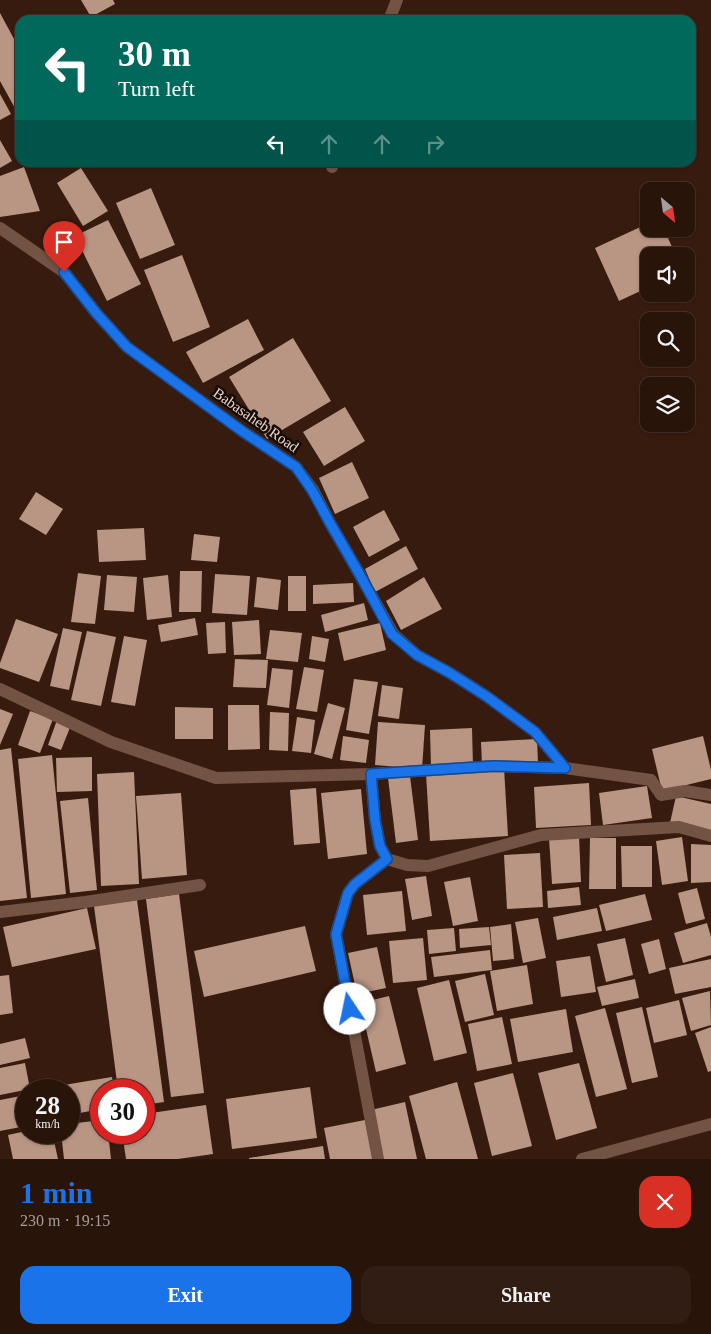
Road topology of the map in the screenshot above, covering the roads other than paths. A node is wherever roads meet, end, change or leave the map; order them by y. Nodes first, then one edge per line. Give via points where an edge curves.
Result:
1 (397, 0) edge
2 (391, 15) edge
3 (0, 228) edge
4 (0, 689) edge
5 (565, 768) junction
6 (371, 774) junction
7 (711, 795) edge
8 (711, 836) edge
9 (387, 859) junction
10 (200, 885) dead end
11 (0, 912) edge
12 (711, 1124) edge
13 (378, 1159) edge
14 (582, 1159) edge

1 - 2 street
3 - 5 street, Babasaheb Road via 64,272 127,347 296,467 392,634 417,655 486,696 535,732
4 - 6 street via 112,742 216,778
5 - 6 street via 494,766
5 - 7 street via 651,780 661,795 685,791
6 - 9 street via 375,820 380,846
8 - 9 street via 679,827 540,835 428,866
9 - 13 street via 348,893 336,934
10 - 11 street
12 - 14 street

